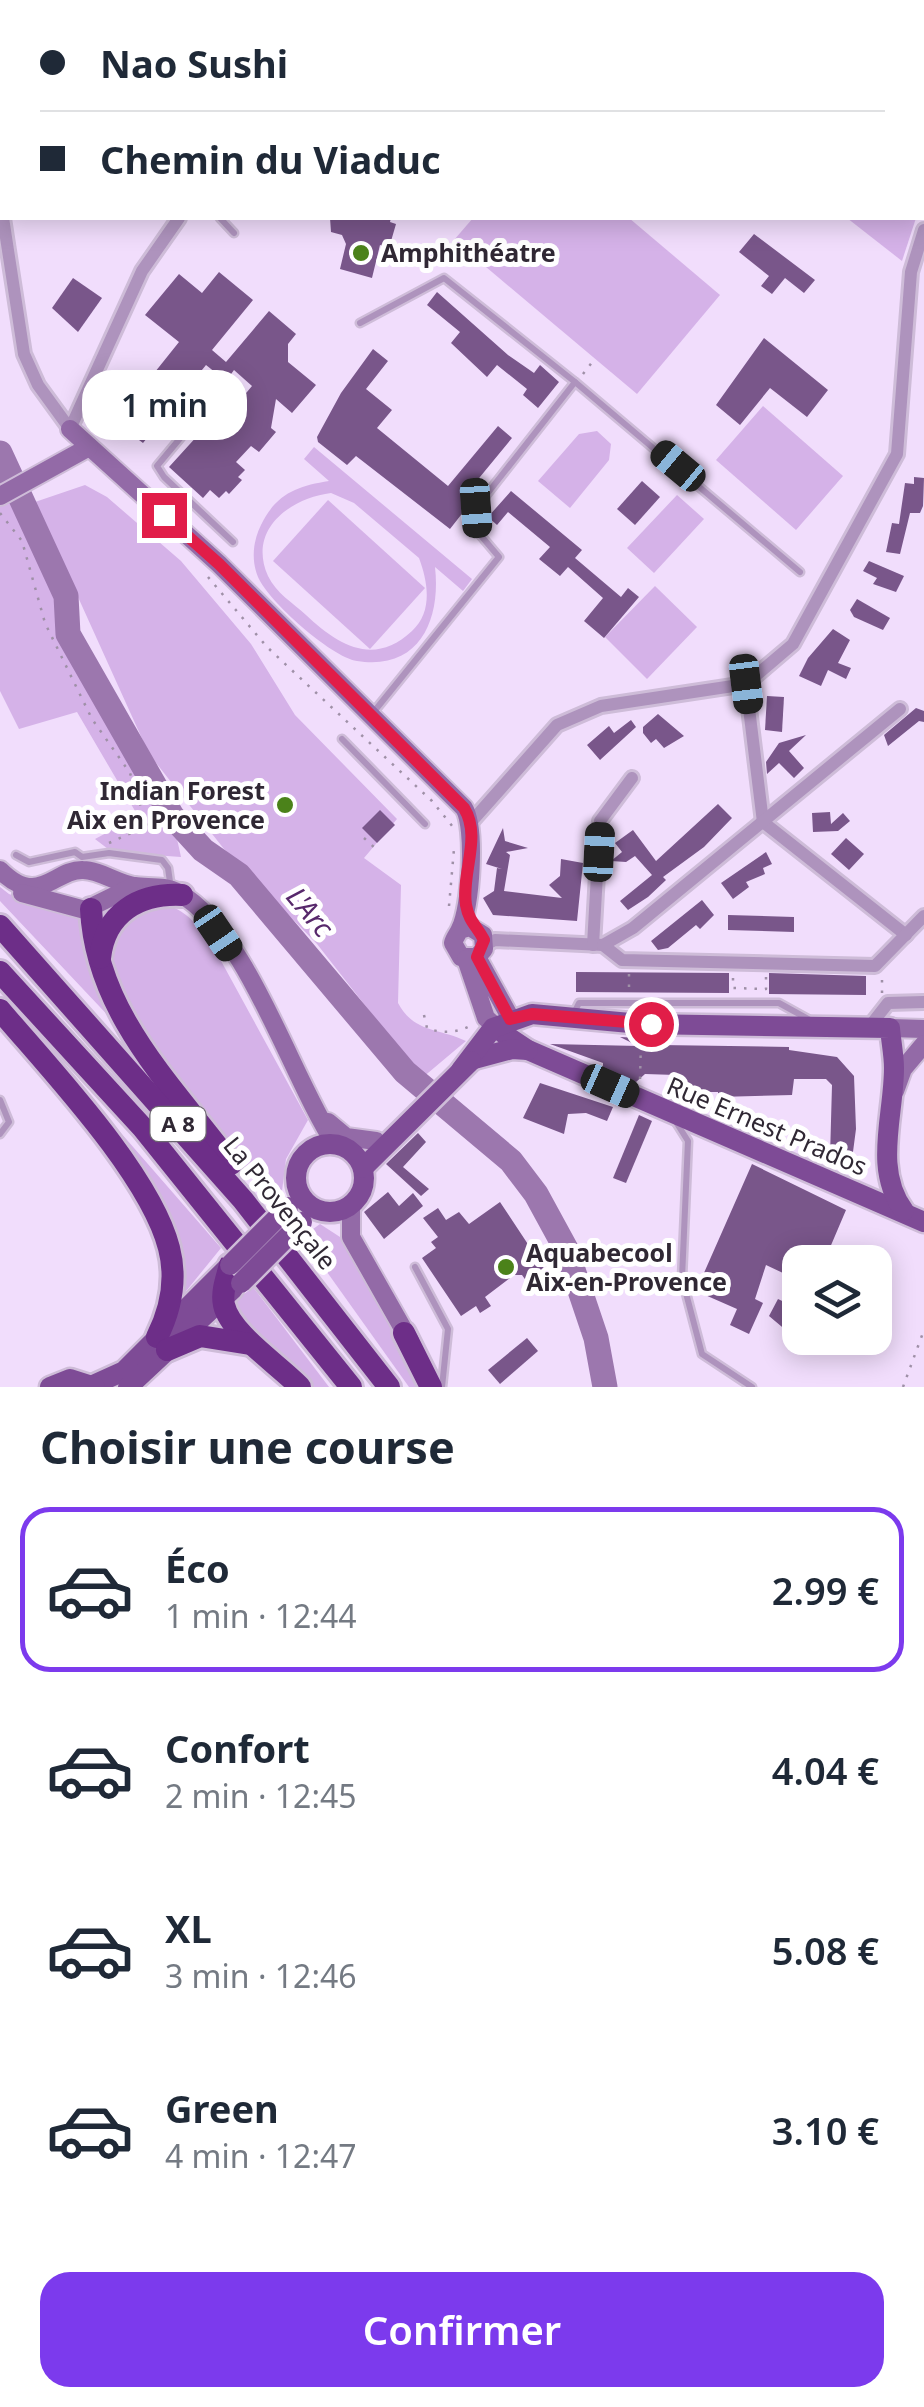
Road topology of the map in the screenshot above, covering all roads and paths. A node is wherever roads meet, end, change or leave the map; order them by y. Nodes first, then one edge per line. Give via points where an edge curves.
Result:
1 (3, 220) edge
2 (178, 220) edge
3 (222, 220) edge
4 (924, 230) edge
5 (234, 232) dead end
6 (360, 322) dead end
7 (593, 361) dead end
8 (575, 382) junction
9 (217, 394) dead end
10 (70, 429) junction
11 (89, 447) junction
12 (0, 496) edge
13 (0, 513) edge
14 (233, 542) dead end
15 (800, 572) dead end
16 (207, 575) dead end
17 (746, 684) junction
18 (900, 710) dead end
19 (370, 716) junction
20 (342, 739) dead end
21 (632, 778) dead end
22 (763, 822) junction
23 (426, 824) dead end
24 (463, 825) junction
25 (364, 838) dead end
26 (454, 844) dead end
27 (105, 845) dead end
28 (374, 848) dead end
29 (16, 855) dead end
30 (82, 869) junction
31 (0, 870) edge
32 (0, 882) edge
33 (134, 886) junction
34 (176, 893) junction
35 (86, 905) junction
36 (924, 916) edge
37 (0, 926) edge
38 (467, 929) junction
39 (906, 935) junction
40 (598, 945) junction
41 (476, 953) junction
42 (629, 960) junction
43 (100, 966) junction
44 (0, 972) edge
45 (882, 973) dead end
46 (734, 988) dead end
47 (766, 989) dead end
48 (882, 994) dead end
49 (630, 1002) junction
50 (924, 1002) edge
51 (0, 1010) edge
52 (424, 1014) dead end
53 (566, 1020) junction
54 (641, 1024) junction
55 (818, 1024) junction
56 (498, 1025) junction
57 (880, 1027) junction
58 (924, 1029) edge
59 (924, 1044) edge
60 (528, 1050) junction
61 (468, 1064) junction
62 (0, 1100) edge
63 (640, 1100) junction
64 (891, 1101) junction
65 (670, 1112) junction
66 (317, 1114) junction
67 (404, 1122) junction
68 (0, 1134) edge
69 (376, 1141) junction
70 (342, 1152) junction
71 (888, 1160) junction
72 (838, 1182) junction
73 (351, 1205) junction
74 (301, 1208) junction
75 (916, 1211) edge
76 (415, 1267) dead end
77 (231, 1282) junction
78 (348, 1330) junction
79 (924, 1330) edge
80 (404, 1333) junction
81 (162, 1343) junction
82 (258, 1347) junction
83 (94, 1386) edge
84 (50, 1387) edge
85 (128, 1387) edge
86 (300, 1387) edge
87 (351, 1387) edge
88 (389, 1387) edge
89 (431, 1387) edge
90 (442, 1387) edge
91 (752, 1387) edge
92 (903, 1387) edge

1 - 10 street via 24,354
2 - 10 street via 142,271
3 - 5 lane
4 - 17 street via 912,272 897,454 794,644
6 - 8 lane via 444,278
7 - 8 path
8 - 15 lane
8 - 19 lane via 476,508 478,531 499,557
9 - 14 lane via 158,466
10 - 11 street
11 - 12 street
11 - 19 street via 219,564
13 - 27 path via 22,541 45,624 92,719 130,773 146,817 147,826
16 - 24 path via 267,647 419,793
17 - 22 street
17 - 24 street via 601,706 557,725
18 - 22 street
19 - 24 street
20 - 23 lane
21 - 40 street via 600,821
22 - 39 street
22 - 40 street via 633,928
24 - 38 street
25 - 28 path
26 - 38 path via 449,911
29 - 30 lane via 29,862 67,852
30 - 31 street via 34,886
30 - 33 street
30 - 34 lane via 108,853 162,860
30 - 35 street via 102,883
30 - 35 street via 62,889
32 - 35 street
33 - 34 street
33 - 35 street
34 - 43 highway via 147,898 118,914
34 - 66 street via 199,910 242,967
35 - 43 highway
36 - 39 street
37 - 78 highway, La Provençale / A 8 via 167,1110
38 - 41 street via 482,935
38 - 41 street via 453,944
39 - 42 street via 875,966
40 - 41 street via 495,940
40 - 42 street
41 - 56 street
42 - 49 path
43 - 78 highway via 122,1021
44 - 87 highway, A 8 via 143,1128
45 - 48 path
46 - 47 path
49 - 53 lane via 578,1003
49 - 55 lane via 779,1003
50 - 57 street via 888,1002
51 - 81 highway via 157,1218 172,1286
52 - 56 path via 435,1032
53 - 54 main road
53 - 56 main road
54 - 55 main road
54 - 63 path
55 - 57 main road
56 - 60 main road, Rue Ernest Prados
56 - 61 main road
57 - 58 street
57 - 64 main road
59 - 64 street
60 - 61 main road
60 - 63 main road, Rue Ernest Prados
61 - 67 main road
62 - 68 lane via 9,1122
63 - 65 main road, Rue Ernest Prados
64 - 71 main road
65 - 72 main road, Rue Ernest Prados
65 - 91 lane via 688,1141 682,1278 702,1354
66 - 69 street via 346,1137
66 - 70 street
67 - 69 main road
67 - 70 main road
69 - 70 main road
70 - 73 main road via 363,1188
70 - 74 main road via 300,1162
71 - 72 main road via 876,1175
71 - 75 main road via 891,1189
72 - 75 main road, Rue Ernest Prados
73 - 74 main road via 338,1211
73 - 80 street via 352,1237
74 - 77 main road, bridge
76 - 90 lane via 448,1329
77 - 81 main road
77 - 81 main road
77 - 82 highway via 236,1328
78 - 88 highway, La Provençale / A 8
79 - 92 path
80 - 89 highway
80 - 90 street
81 - 82 highway via 200,1336
81 - 83 main road
81 - 85 main road
82 - 86 highway
83 - 84 main road via 70,1379

